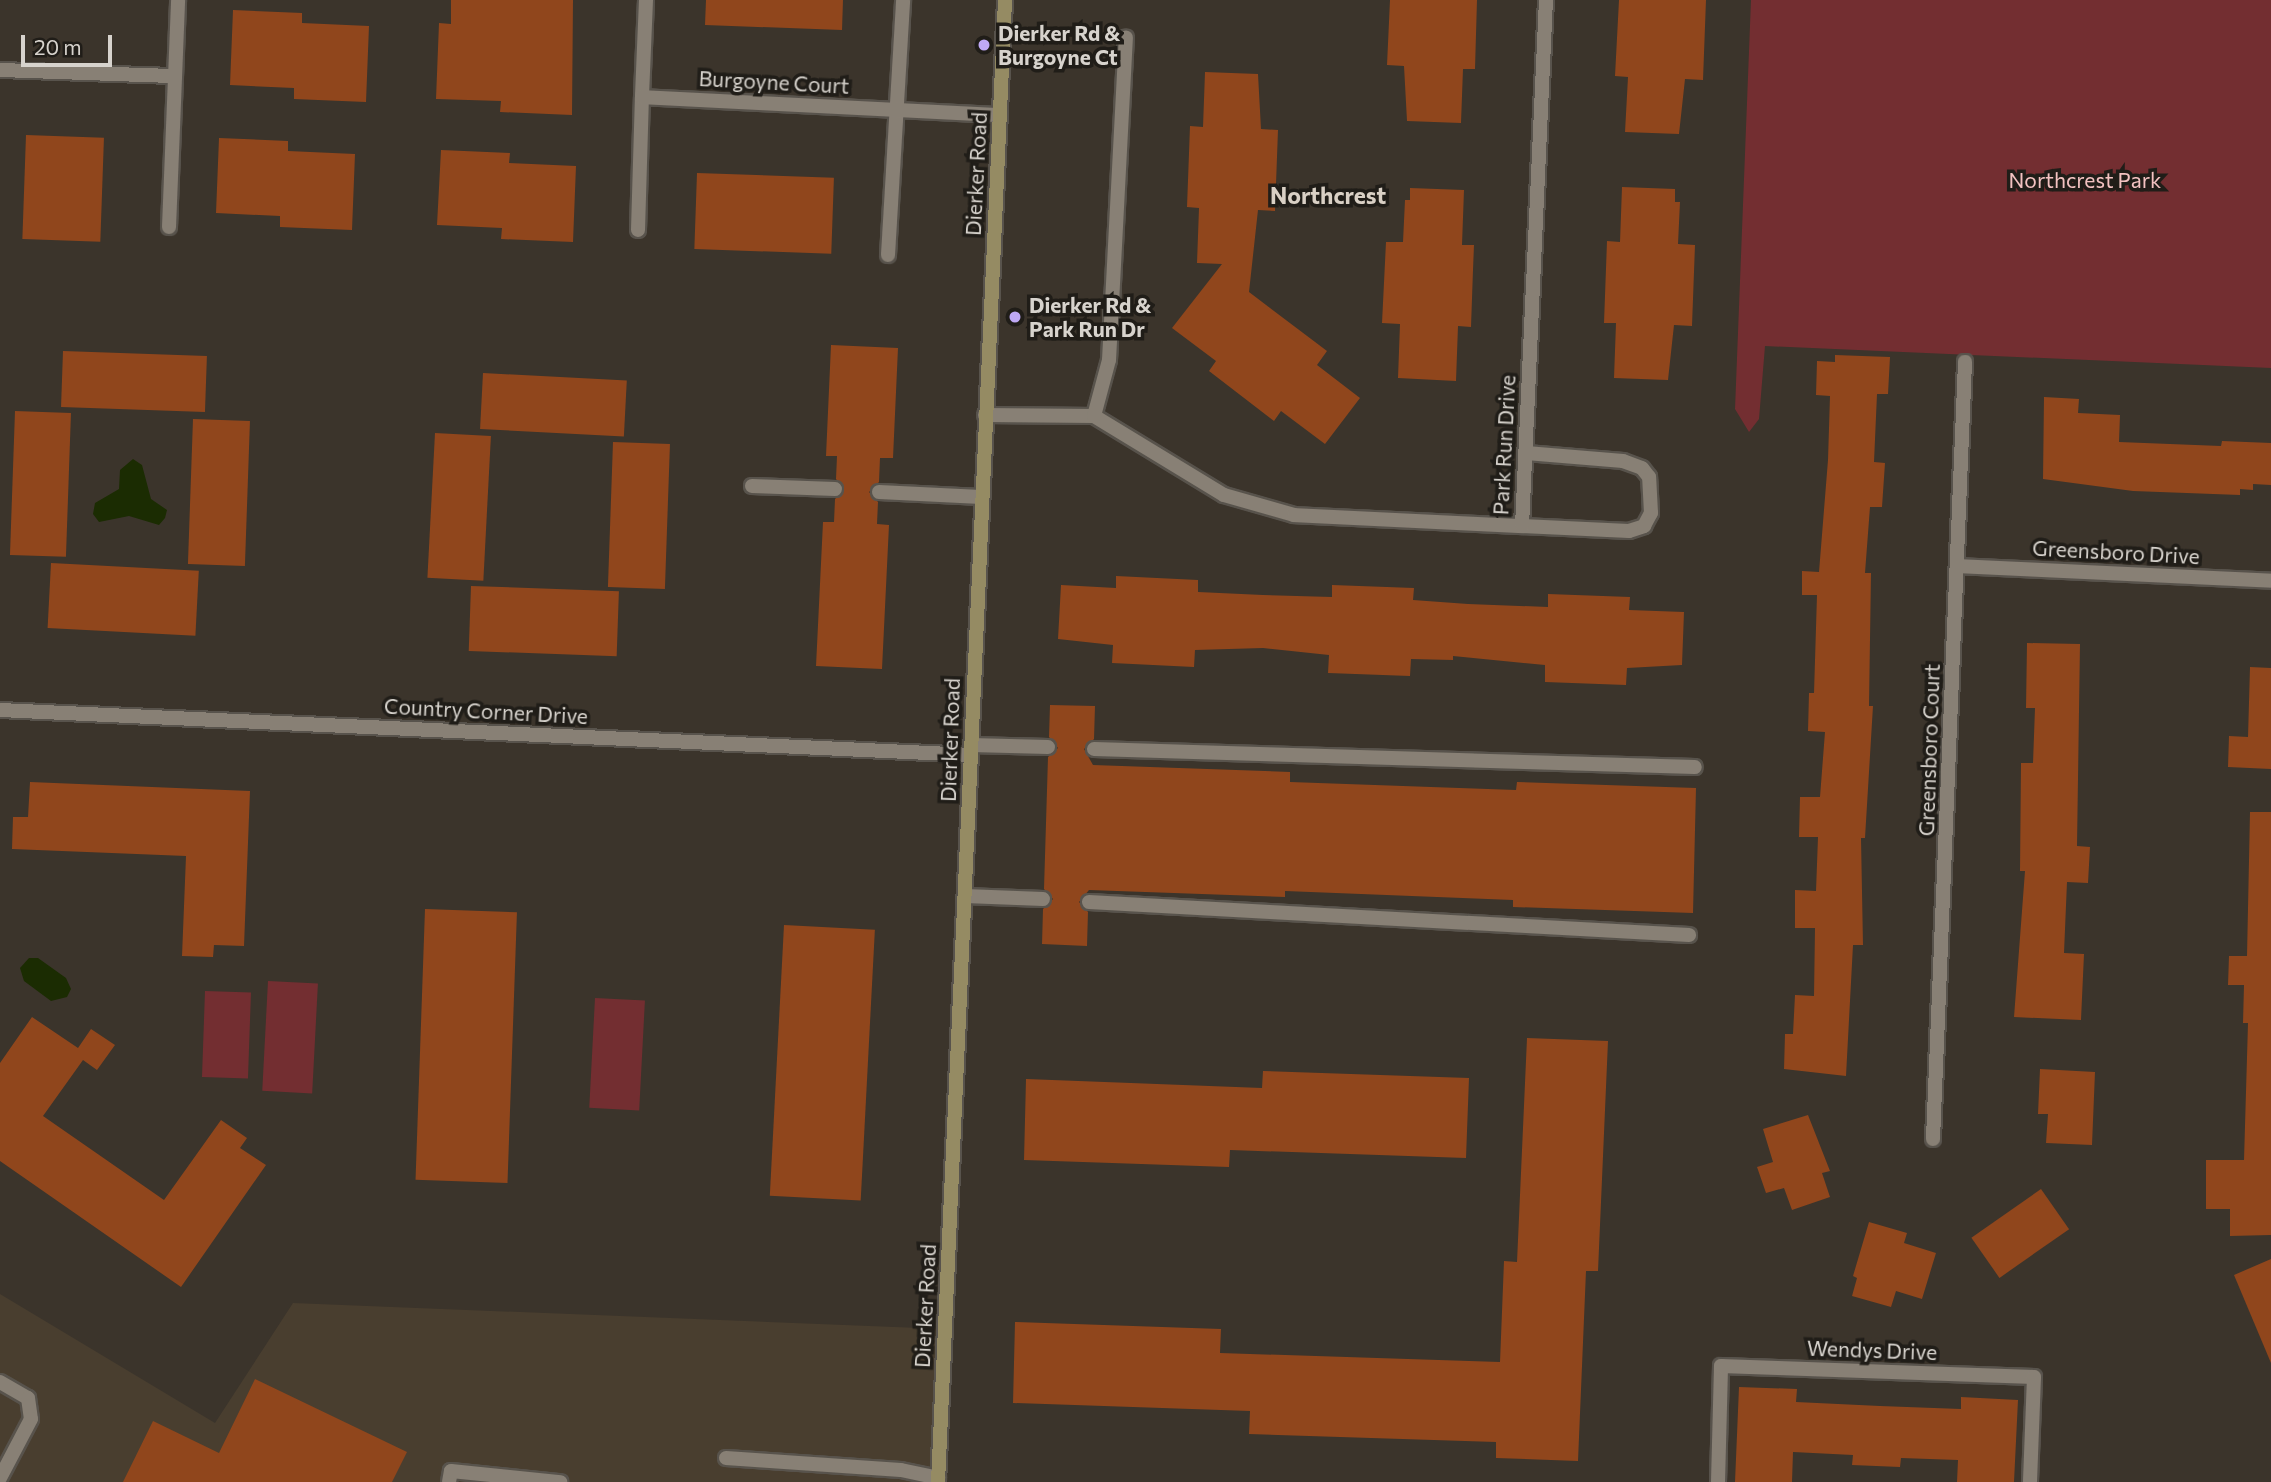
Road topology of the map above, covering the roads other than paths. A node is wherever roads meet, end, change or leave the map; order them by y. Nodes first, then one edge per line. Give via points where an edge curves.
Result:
1 (178, 0) edge
2 (646, 0) edge
3 (903, 0) edge
4 (1005, 0) edge
5 (1546, 0) edge
6 (1126, 37) dead end
7 (0, 70) edge
8 (175, 76) junction
9 (642, 97) junction
10 (897, 110) junction
11 (1000, 115) junction
12 (169, 227) dead end
13 (638, 230) dead end
14 (888, 255) dead end
15 (1965, 362) dead end
16 (985, 415) junction
17 (1094, 416) junction
18 (1525, 453) junction
19 (752, 486) dead end
20 (835, 489) dead end
21 (878, 492) dead end
22 (981, 497) junction
23 (1522, 526) junction
24 (1958, 566) junction
25 (2271, 581) edge
26 (0, 710) edge
27 (1048, 747) dead end
28 (1094, 749) dead end
29 (971, 750) junction
30 (1695, 767) dead end
31 (965, 896) junction
32 (1043, 899) dead end
33 (1089, 902) dead end
34 (1689, 935) dead end
35 (1933, 1139) dead end
36 (0, 1382) edge
37 (726, 1458) dead end
38 (0, 1478) edge
39 (938, 1480) edge
40 (449, 1482) edge
41 (561, 1482) edge
42 (1718, 1482) edge
43 (2030, 1482) edge

1 - 8 street
2 - 9 street
3 - 10 street
4 - 11 street, Dierker Road
5 - 18 street, Park Run Drive
6 - 17 street via 1109,360
7 - 8 street
8 - 12 street
9 - 10 street, Burgoyne Court
9 - 13 street
10 - 11 street, Burgoyne Court
10 - 14 street
11 - 16 street, Dierker Road
15 - 24 street, Greensboro Court
16 - 17 street
16 - 22 street, Dierker Road
17 - 23 street, Park Run Drive via 1224,495 1270,509 1294,515
18 - 23 street, Park Run Drive
18 - 23 street via 1622,461 1642,468 1649,477 1651,513 1644,526 1629,531
19 - 20 street
21 - 22 street
22 - 29 street, Dierker Road
24 - 25 street, Greensboro Drive
24 - 35 street, Greensboro Court
26 - 29 street, Country Corner Drive
27 - 29 street, Country Corner Drive
28 - 30 street
29 - 31 street, Dierker Road
31 - 32 street
31 - 39 street, Dierker Road
33 - 34 street
36 - 38 street via 28,1398 31,1419
37 - 39 street via 901,1470
40 - 41 street via 451,1471
42 - 43 street, Wendys Drive via 1721,1366 2034,1377

